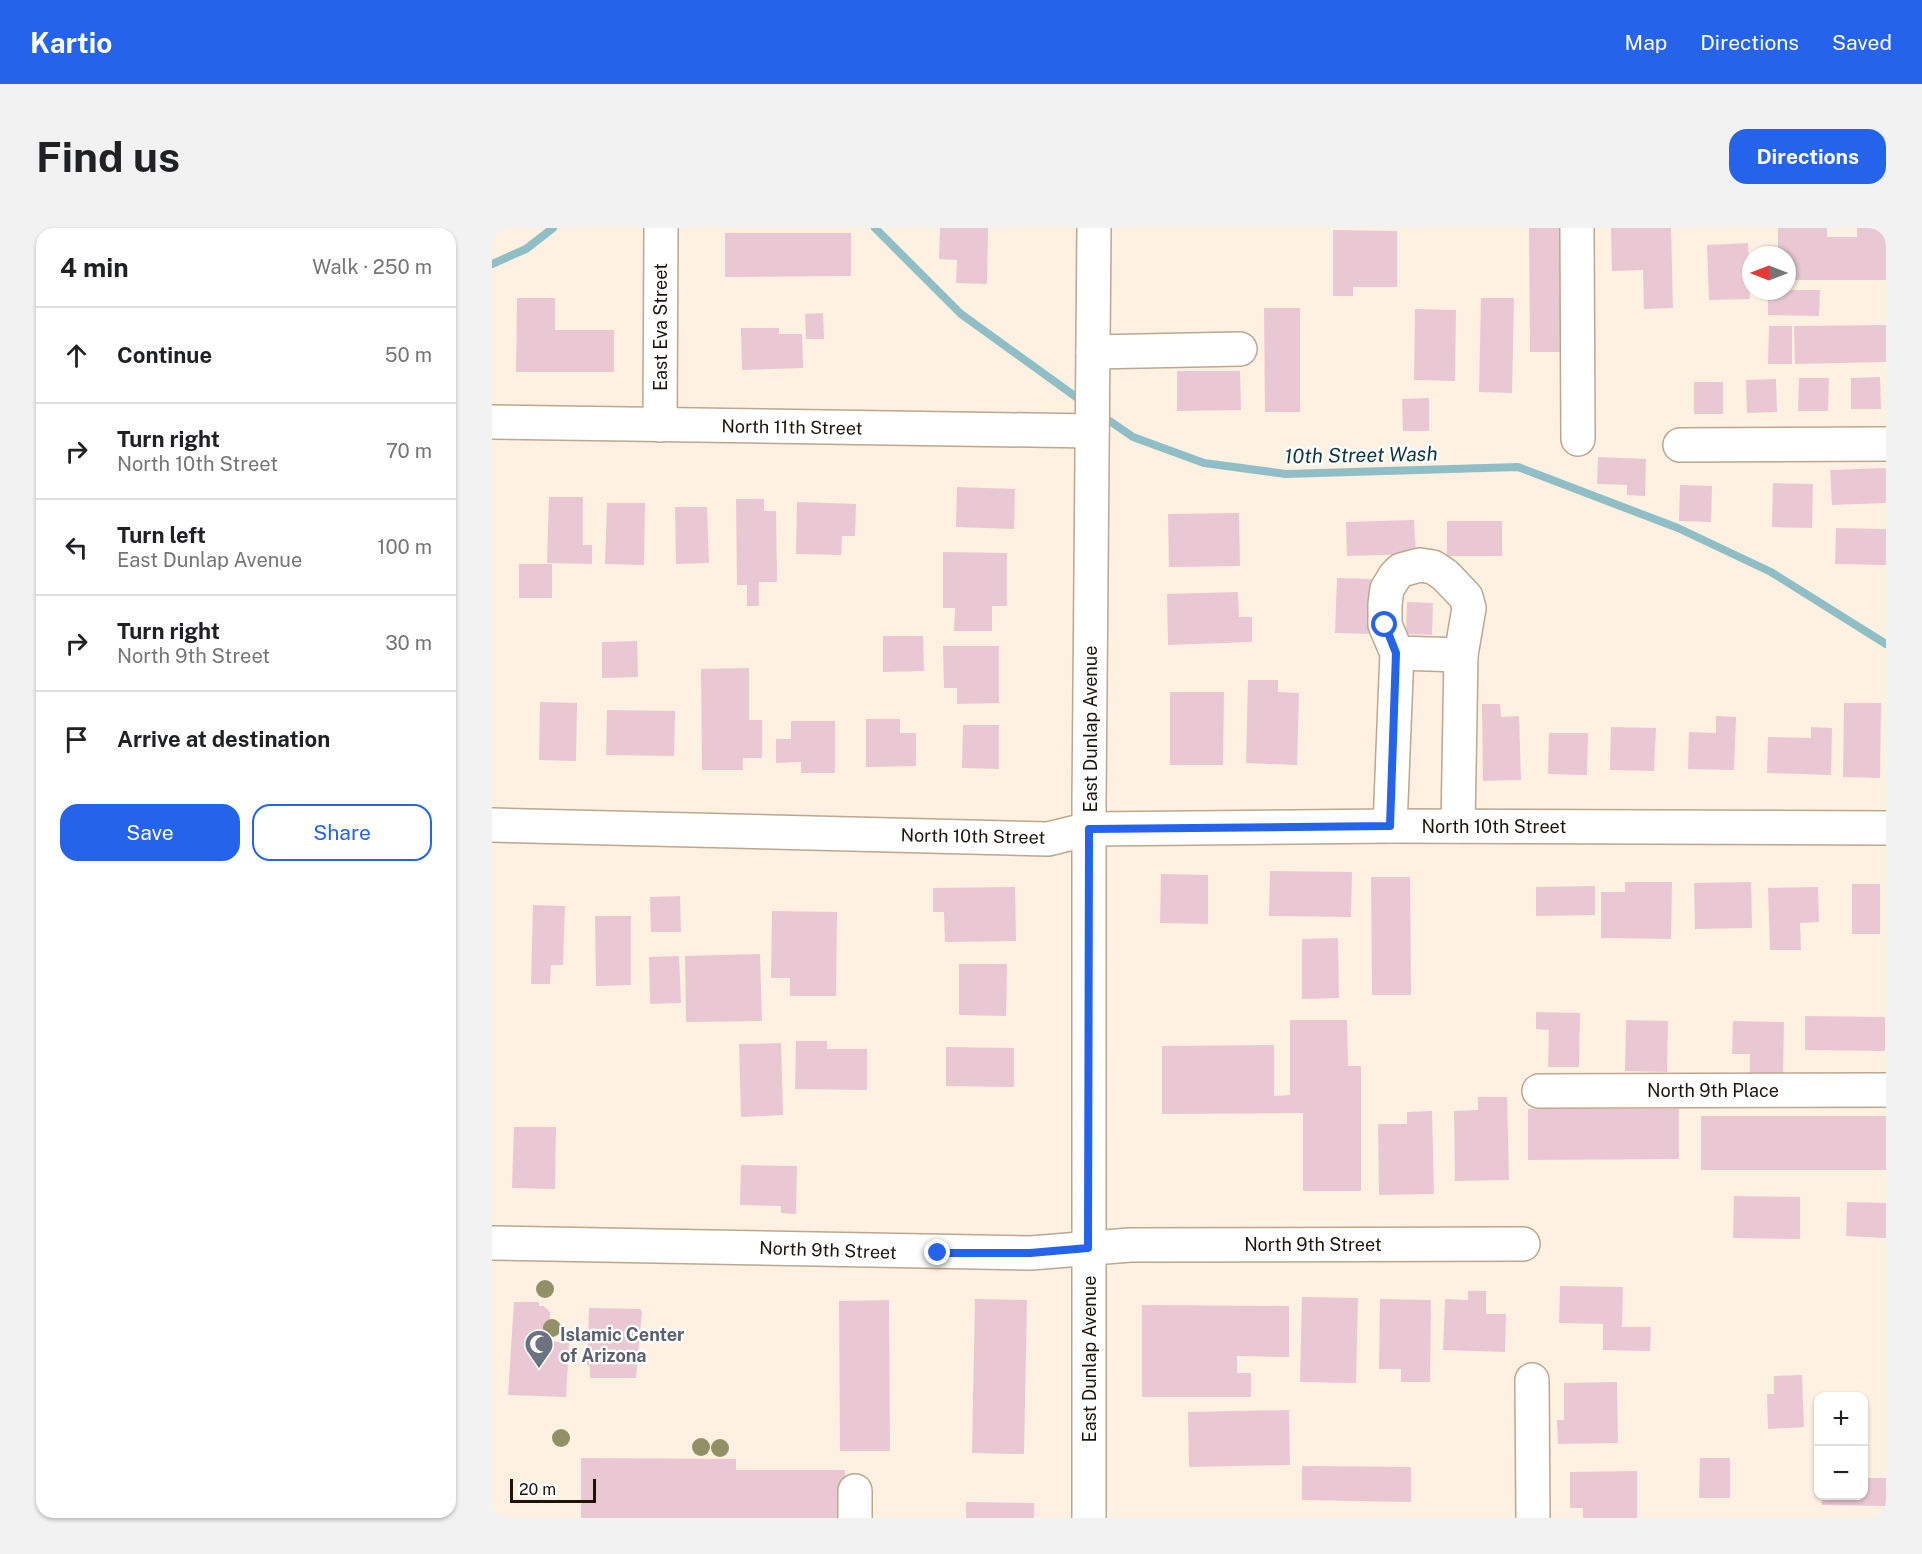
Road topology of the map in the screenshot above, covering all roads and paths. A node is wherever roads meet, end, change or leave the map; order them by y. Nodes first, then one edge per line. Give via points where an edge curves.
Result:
1 (661, 228) edge
2 (1094, 228) edge
3 (1577, 228) edge
4 (1239, 349) dead end
5 (1093, 352) junction
6 (492, 422) edge
7 (660, 426) junction
8 (1092, 431) junction
9 (1578, 439) dead end
10 (1886, 444) edge
11 (1680, 445) dead end
12 (1396, 653) junction
13 (1461, 655) junction
14 (492, 825) edge
15 (1390, 826) junction
16 (1458, 826) junction
17 (1886, 828) edge
18 (1089, 829) junction
19 (1886, 1090) edge
20 (1539, 1091) dead end
21 (492, 1243) edge
22 (1523, 1244) dead end
23 (1088, 1248) junction
24 (1532, 1380) dead end
25 (1089, 1518) edge
26 (1533, 1518) edge

1 - 7 street, East Eva Street
2 - 5 street, East Dunlap Avenue
3 - 9 street
4 - 5 street
5 - 8 street, East Dunlap Avenue
6 - 7 street, North 11th Street
7 - 8 street, North 11th Street
8 - 18 street, East Dunlap Avenue
10 - 11 street
12 - 13 street
12 - 13 street via 1385,625 1387,589 1401,570 1420,565 1433,567 1466,597 1467,630
12 - 15 street
13 - 16 street
14 - 18 street, North 10th Street via 1048,838
15 - 16 street, North 10th Street
15 - 18 street, North 10th Street
16 - 17 street, North 10th Street
18 - 23 street, East Dunlap Avenue
19 - 20 street, North 9th Place
21 - 23 street, North 9th Street via 938,1253 1030,1253
22 - 23 street, North 9th Street
23 - 25 street, East Dunlap Avenue
24 - 26 street

